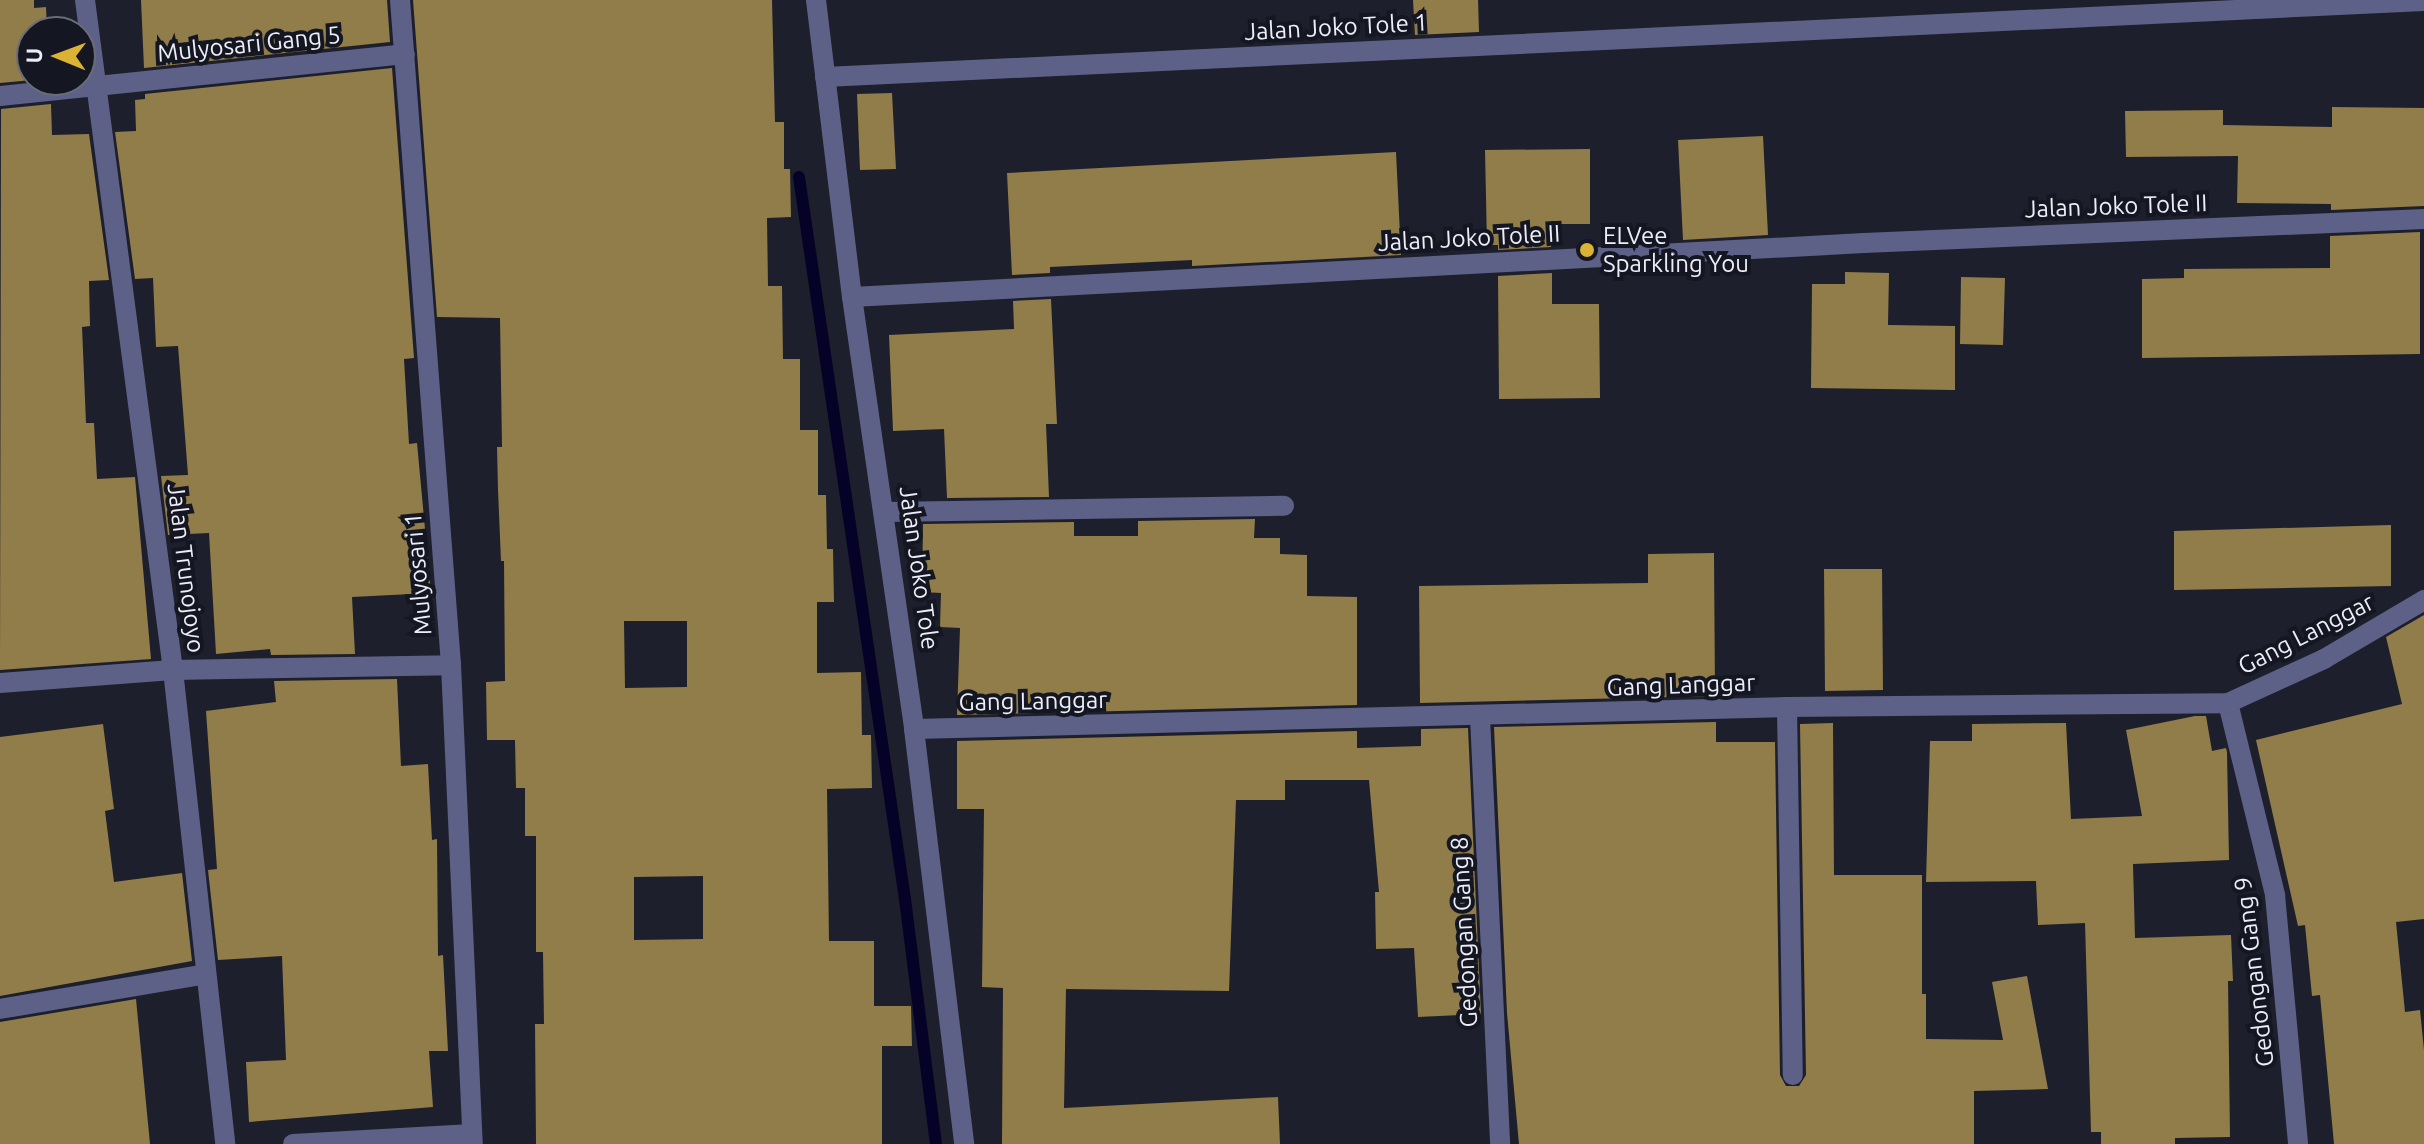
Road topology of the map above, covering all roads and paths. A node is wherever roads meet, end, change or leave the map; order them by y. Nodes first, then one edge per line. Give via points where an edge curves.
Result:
1 (85, 0) edge
2 (400, 0) edge
3 (816, 0) edge
4 (2424, 1) edge
5 (405, 54) junction
6 (825, 77) junction
7 (98, 85) junction
8 (0, 96) edge
9 (2424, 219) edge
10 (852, 297) junction
11 (1284, 506) dead end
12 (885, 512) junction
13 (2424, 600) edge
14 (451, 665) junction
15 (173, 670) junction
16 (0, 683) edge
17 (2228, 703) junction
18 (1787, 707) junction
19 (1480, 717) junction
20 (914, 729) junction
21 (206, 974) junction
22 (0, 1009) edge
23 (1793, 1075) dead end
24 (473, 1139) edge
25 (225, 1144) edge
26 (293, 1144) edge
27 (964, 1144) edge
28 (1500, 1144) edge
29 (2298, 1144) edge

1 - 7 street, Jalan Trunojoyo
2 - 5 street, Mulyosari 1
3 - 6 street, Jalan Joko Tole
4 - 6 street, Jalan Joko Tole 1
5 - 7 street, Mulyosari Gang 5
5 - 14 street, Mulyosari 1
6 - 10 street, Jalan Joko Tole
7 - 8 street
7 - 15 street, Jalan Trunojoyo
9 - 10 street, Jalan Joko Tole II
10 - 12 street, Jalan Joko Tole
11 - 12 street
12 - 20 street, Jalan Joko Tole
13 - 17 street, Gang Langgar via 2324,659
14 - 15 street
14 - 24 street, Mulyosari 1
15 - 16 street
15 - 21 street, Jalan Trunojoyo
17 - 18 street, Gang Langgar
17 - 29 street, Gedongan Gang 9 via 2275,895
18 - 19 street, Gang Langgar
18 - 23 street
19 - 20 street, Gang Langgar
19 - 28 street, Gedongan Gang 8
20 - 27 street, Jalan Joko Tole
21 - 22 street
21 - 25 street, Jalan Trunojoyo
24 - 26 street

